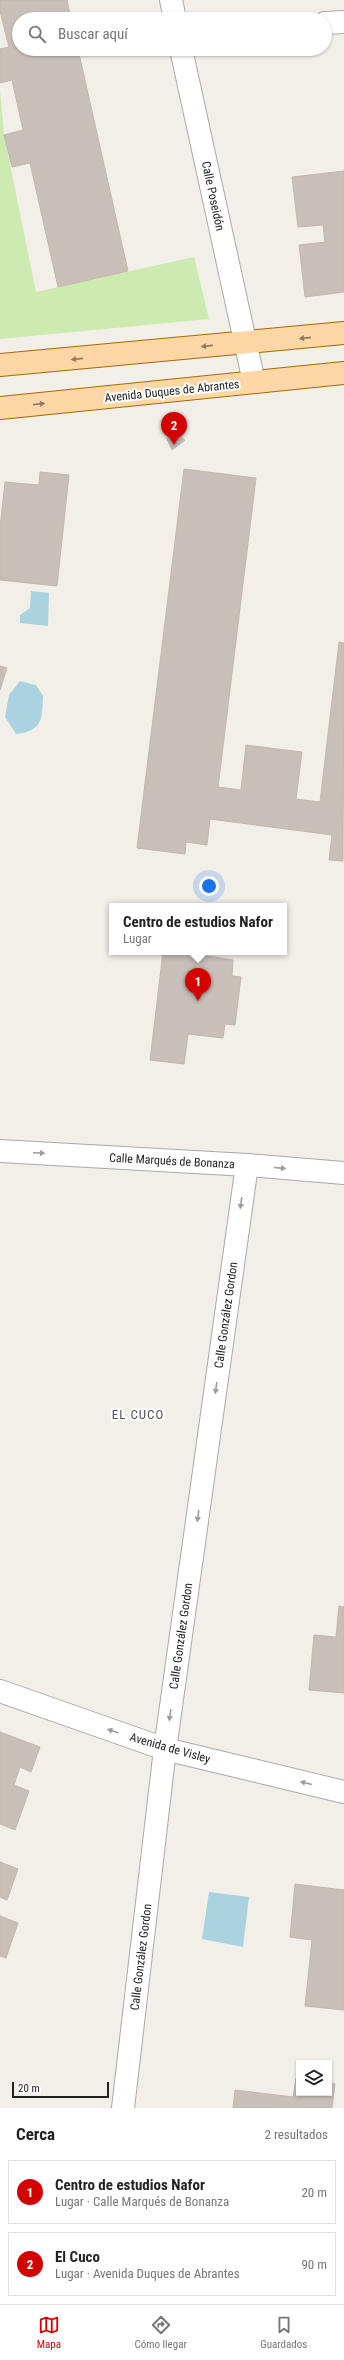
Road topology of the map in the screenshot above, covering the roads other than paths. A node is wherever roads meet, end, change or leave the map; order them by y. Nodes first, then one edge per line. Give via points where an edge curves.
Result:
1 (171, 0) edge
2 (174, 12) edge
3 (344, 22) edge
4 (332, 23) edge
5 (183, 56) edge
6 (344, 334) edge
7 (246, 342) junction
8 (0, 365) edge
9 (344, 373) edge
10 (254, 382) junction
11 (0, 408) edge
12 (0, 1151) edge
13 (247, 1165) junction
14 (344, 1173) edge
15 (0, 1691) edge
16 (165, 1749) junction
17 (344, 1792) edge
18 (124, 2108) edge

1 - 2 street
3 - 4 street
5 - 7 street, Calle Poseidón
6 -> 7 main road
7 -> 8 main road
7 - 10 street, Calle Poseidón
9 - 10 main road, Avenida Duques de Abrantes
11 -> 10 main road, Avenida Duques de Abrantes
12 -> 13 street, Calle Marqués de Bonanza
13 -> 14 street, Calle Marqués de Bonanza
13 -> 16 street, Calle González Gordon
16 -> 15 street, Avenida de Visley
17 -> 16 street, Avenida de Visley
16 - 18 street, Calle González Gordon

